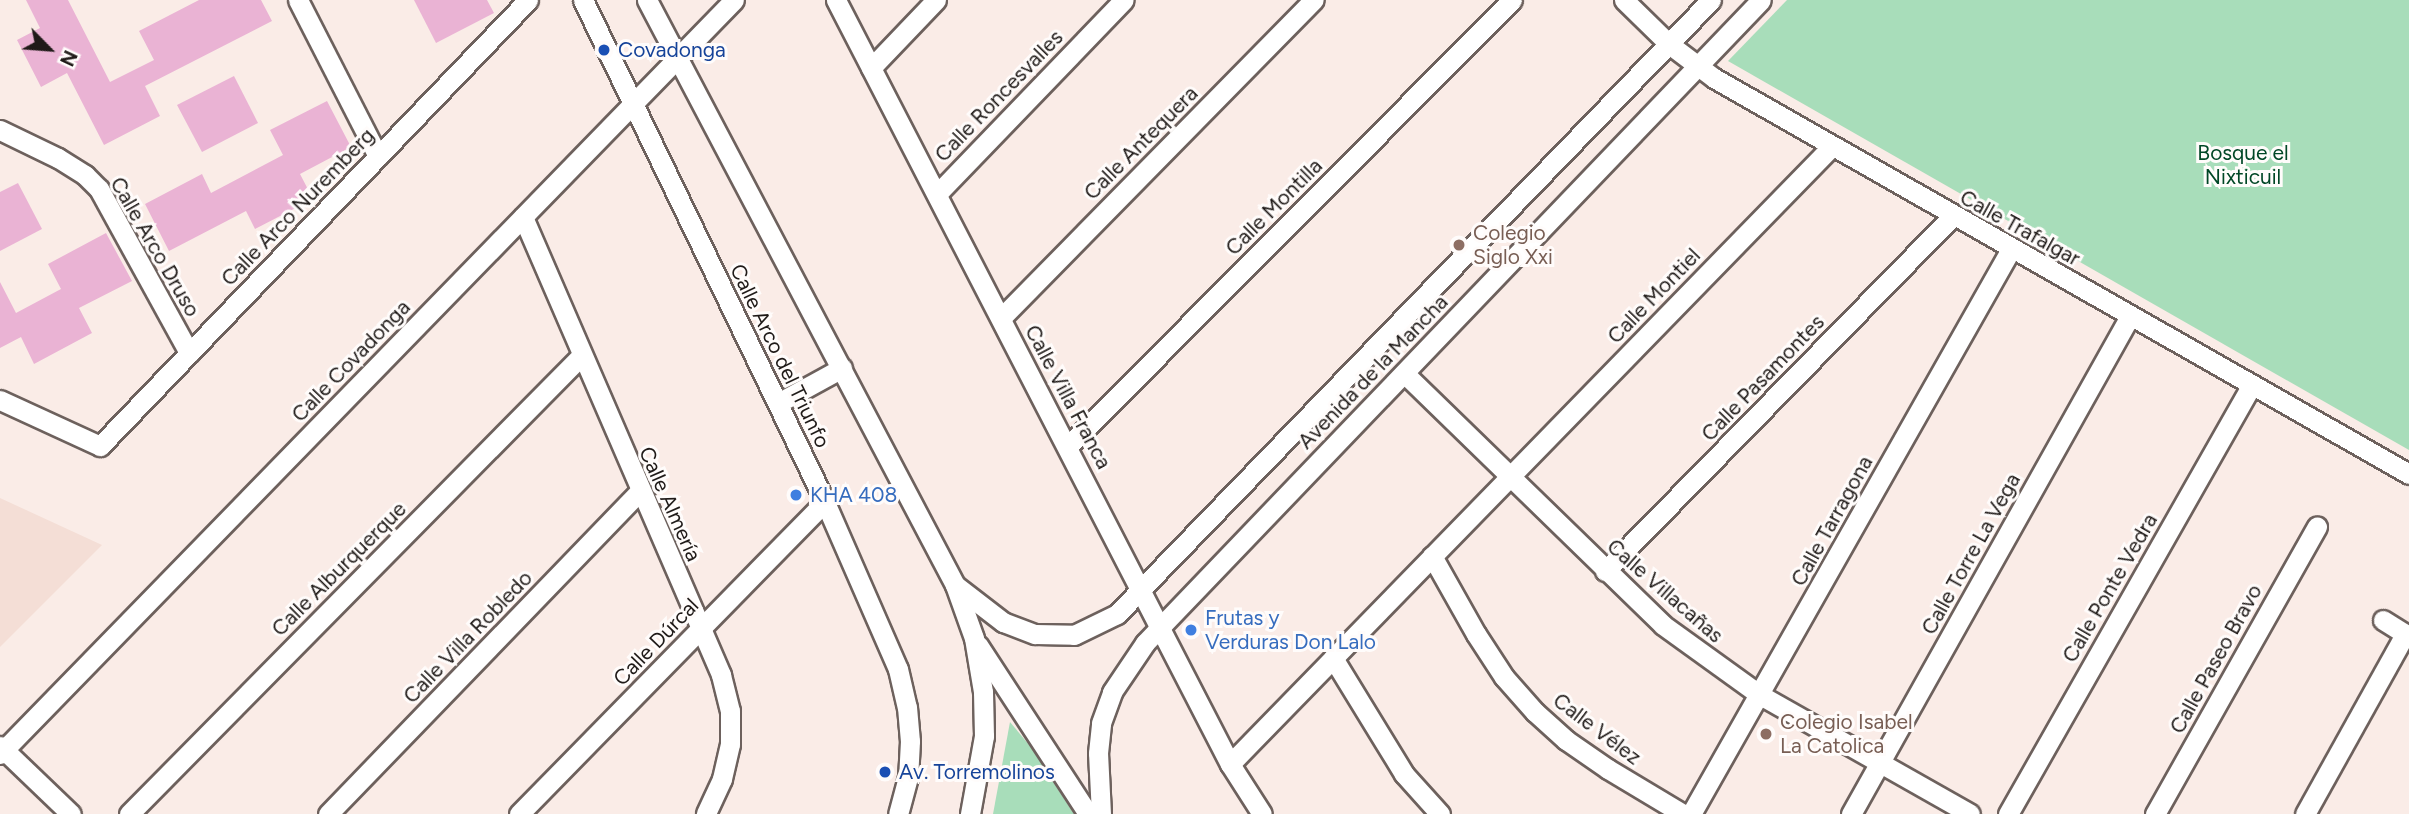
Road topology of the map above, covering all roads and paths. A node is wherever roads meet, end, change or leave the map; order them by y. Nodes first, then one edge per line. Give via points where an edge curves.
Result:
1 (298, 0) edge
2 (528, 0) edge
3 (583, 0) edge
4 (647, 0) edge
5 (734, 0) edge
6 (836, 0) edge
7 (936, 0) edge
8 (1124, 0) edge
9 (1314, 0) edge
10 (1512, 0) edge
11 (1623, 0) edge
12 (1711, 0) edge
13 (1761, 0) edge
14 (1668, 44) junction
15 (677, 58) junction
16 (1697, 67) junction
17 (871, 68) junction
18 (633, 104) junction
19 (0, 130) edge
20 (1831, 147) junction
21 (378, 156) junction
22 (937, 194) junction
23 (1953, 216) junction
24 (523, 217) junction
25 (2011, 248) junction
26 (2130, 316) junction
27 (1001, 318) junction
28 (189, 353) junction
29 (581, 356) junction
30 (842, 368) junction
31 (1404, 373) junction
32 (2252, 384) junction
33 (0, 400) edge
34 (778, 403) junction
35 (1068, 446) junction
36 (2409, 474) edge
37 (1510, 476) junction
38 (640, 492) junction
39 (825, 502) junction
40 (2317, 526) dead end
41 (1432, 556) junction
42 (1605, 571) junction
43 (955, 585) junction
44 (1142, 589) junction
45 (2383, 620) dead end
46 (1161, 627) junction
47 (700, 629) junction
48 (2407, 635) edge
49 (974, 638) junction
50 (1333, 658) junction
51 (1760, 695) junction
52 (1, 750) edge
53 (1881, 763) junction
54 (1230, 764) junction
55 (71, 814) edge
56 (129, 814) edge
57 (328, 814) edge
58 (519, 814) edge
59 (706, 814) edge
60 (898, 814) edge
61 (970, 814) edge
62 (1088, 814) edge
63 (1101, 814) edge
64 (1262, 814) edge
65 (1440, 814) edge
66 (1683, 814) edge
67 (1692, 814) edge
68 (1851, 814) edge
69 (1970, 814) edge
70 (2008, 814) edge
71 (2155, 814) edge
72 (2305, 814) edge

1 - 21 street
2 - 21 street, Calle Arco Nuremberg
3 - 18 street, Calle Arco del Triunfo
4 - 15 street
5 - 15 street, Calle Covadonga
6 - 17 street, Calle Villa Franca
7 - 17 street
8 - 22 street, Calle Roncesvalles
9 - 27 street, Calle Antequera
10 - 35 street, Calle Montilla
11 - 14 street, Calle Trafalgar
12 - 14 street, Avenida de la Mancha
13 - 16 street, Avenida de la Mancha
14 - 16 street, Calle Trafalgar
14 - 44 street, Avenida de la Mancha
15 - 18 street, Calle Covadonga
15 - 30 street
16 - 20 street, Calle Trafalgar
16 - 31 street, Avenida de la Mancha
17 - 22 street, Calle Villa Franca
18 - 24 street, Calle Covadonga
18 - 34 street, Calle Arco del Triunfo
19 - 28 street, Calle Arco Druso via 58,158 99,189
20 - 23 street, Calle Trafalgar
20 - 37 street, Calle Montiel
21 - 28 street, Calle Arco Nuremberg
22 - 27 street, Calle Villa Franca
23 - 25 street, Calle Trafalgar
23 - 42 street, Calle Pasamontes
24 - 29 street, Calle Almería
24 - 52 street, Calle Covadonga
25 - 26 street, Calle Trafalgar
25 - 51 street, Calle Tarragona
26 - 32 street, Calle Trafalgar
26 - 53 street, Calle Torre La Vega
27 - 35 street, Calle Villa Franca
28 - 33 street, Calle Arco Nuremberg via 100,446
29 - 38 street, Calle Almería
29 - 56 street, Calle Alburquerque
30 - 34 street
30 - 43 street
31 - 37 street, Calle Villacañas
31 - 46 street, Avenida de la Mancha
32 - 36 street, Calle Trafalgar
32 - 70 street, Calle Ponte Vedra
34 - 39 street, Calle Arco del Triunfo
35 - 44 street, Calle Villa Franca
37 - 41 street, Calle Montiel
37 - 42 street, Calle Villacañas
38 - 47 street, Calle Almería
38 - 57 street, Calle Villa Robledo
39 - 47 street, Calle Dúrcal
39 - 60 street, Calle Arco del Triunfo via 898,669 908,707 908,777
40 - 71 street, Calle Paseo Bravo
41 - 50 street, Calle Montiel
41 - 66 street, Calle Vélez via 1475,634 1535,712 1608,769
42 - 51 street, Calle Villacañas via 1663,625
43 - 44 street, Avenida de la Mancha via 1003,622 1035,634 1061,635 1074,635 1117,614
43 - 49 street
44 - 46 street, Calle Villa Franca
45 - 48 street
46 - 54 street, Calle Villa Franca
46 - 63 street, Avenida de la Mancha via 1129,662 1101,723
47 - 58 street, Calle Dúrcal
47 - 59 street, Calle Almería via 730,711 725,768
48 - 72 street
49 - 61 street via 984,736
49 - 62 street
50 - 54 street, Calle Montiel
50 - 65 street via 1404,774
51 - 53 street, Calle Villacañas
51 - 67 street, Calle Tarragona
52 - 55 street
53 - 68 street, Calle Torre La Vega
53 - 69 street, Calle Villacañas
54 - 64 street, Calle Villa Franca

